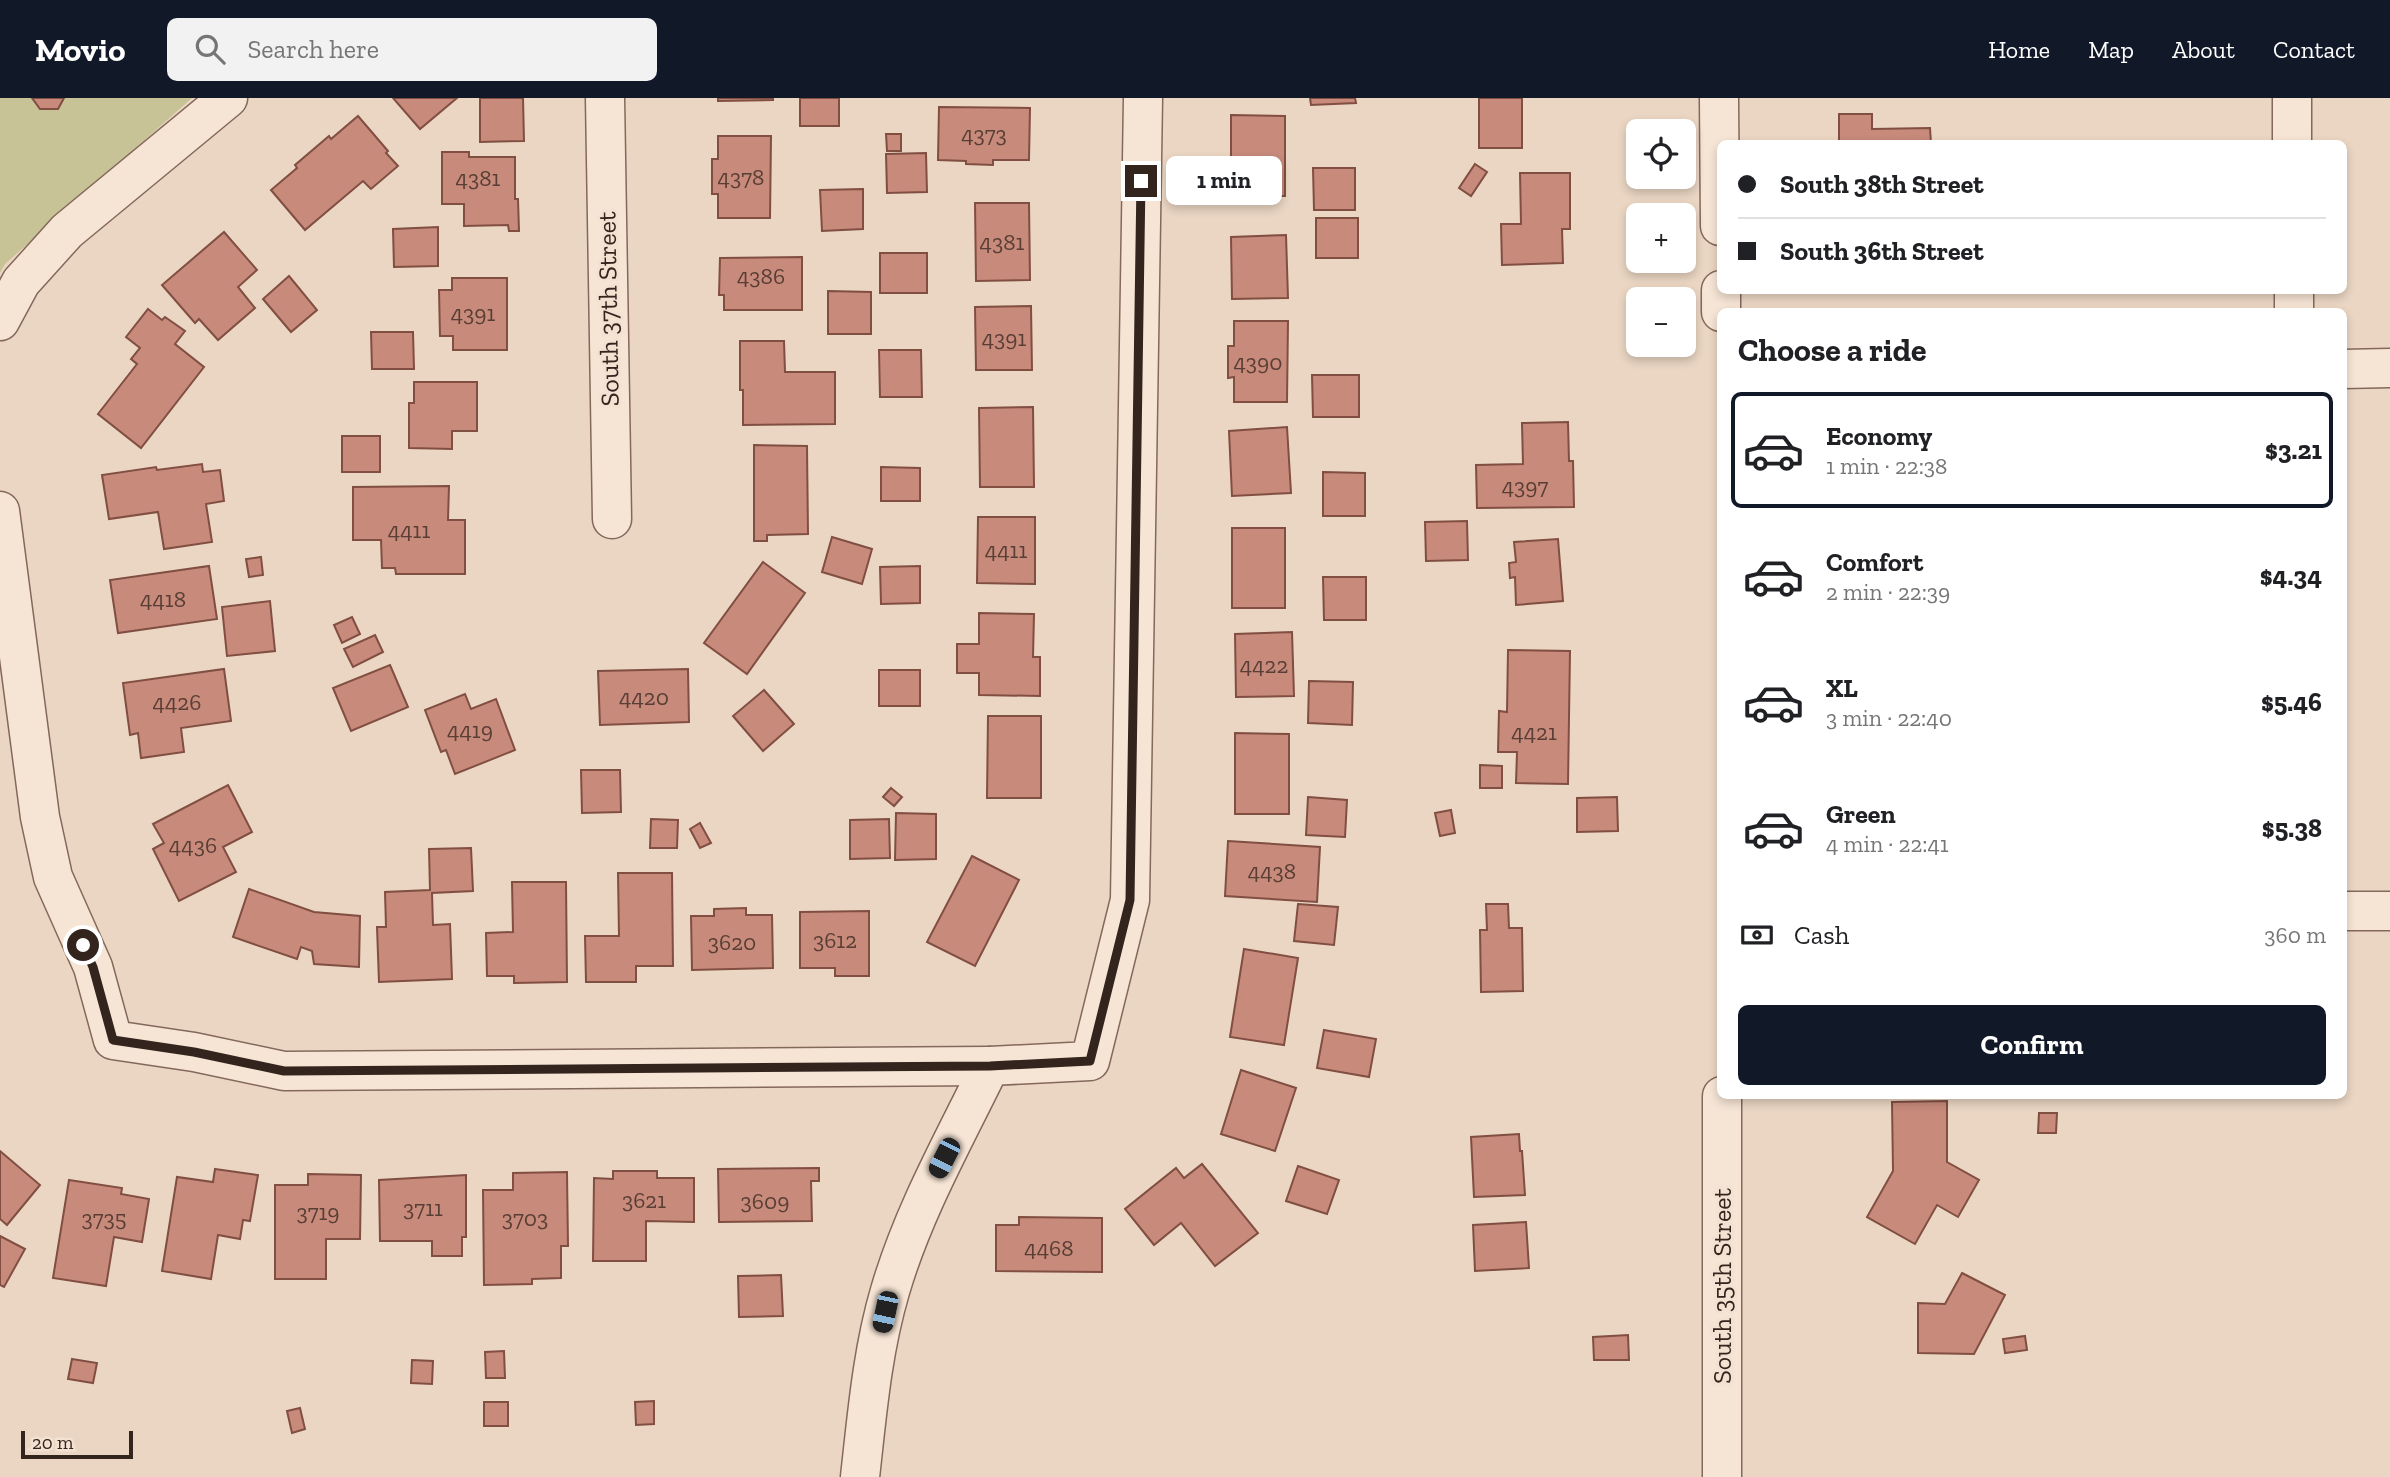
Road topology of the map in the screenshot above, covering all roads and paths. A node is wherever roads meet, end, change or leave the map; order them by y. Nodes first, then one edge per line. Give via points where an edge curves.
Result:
1 (228, 98) edge
2 (605, 98) edge
3 (1143, 98) edge
4 (1719, 98) edge
5 (2292, 98) edge
6 (1719, 140) edge
7 (2292, 140) edge
8 (0, 321) edge
9 (2390, 368) edge
10 (2347, 369) edge
11 (0, 511) edge
12 (612, 519) dead end
13 (2347, 911) edge
14 (2390, 911) edge
15 (990, 1066) junction
16 (1721, 1099) edge
17 (860, 1477) edge
18 (1722, 1477) edge

1 - 8 street via 66,231 21,282
2 - 12 street, South 37th Street
3 - 15 street via 1130,900 1090,1061
4 - 6 street
5 - 7 street
9 - 10 street
11 - 15 street via 53,877 93,967 113,1040 284,1071
13 - 14 street
15 - 17 street via 921,1204 890,1292 872,1374
16 - 18 street, South 35th Street

